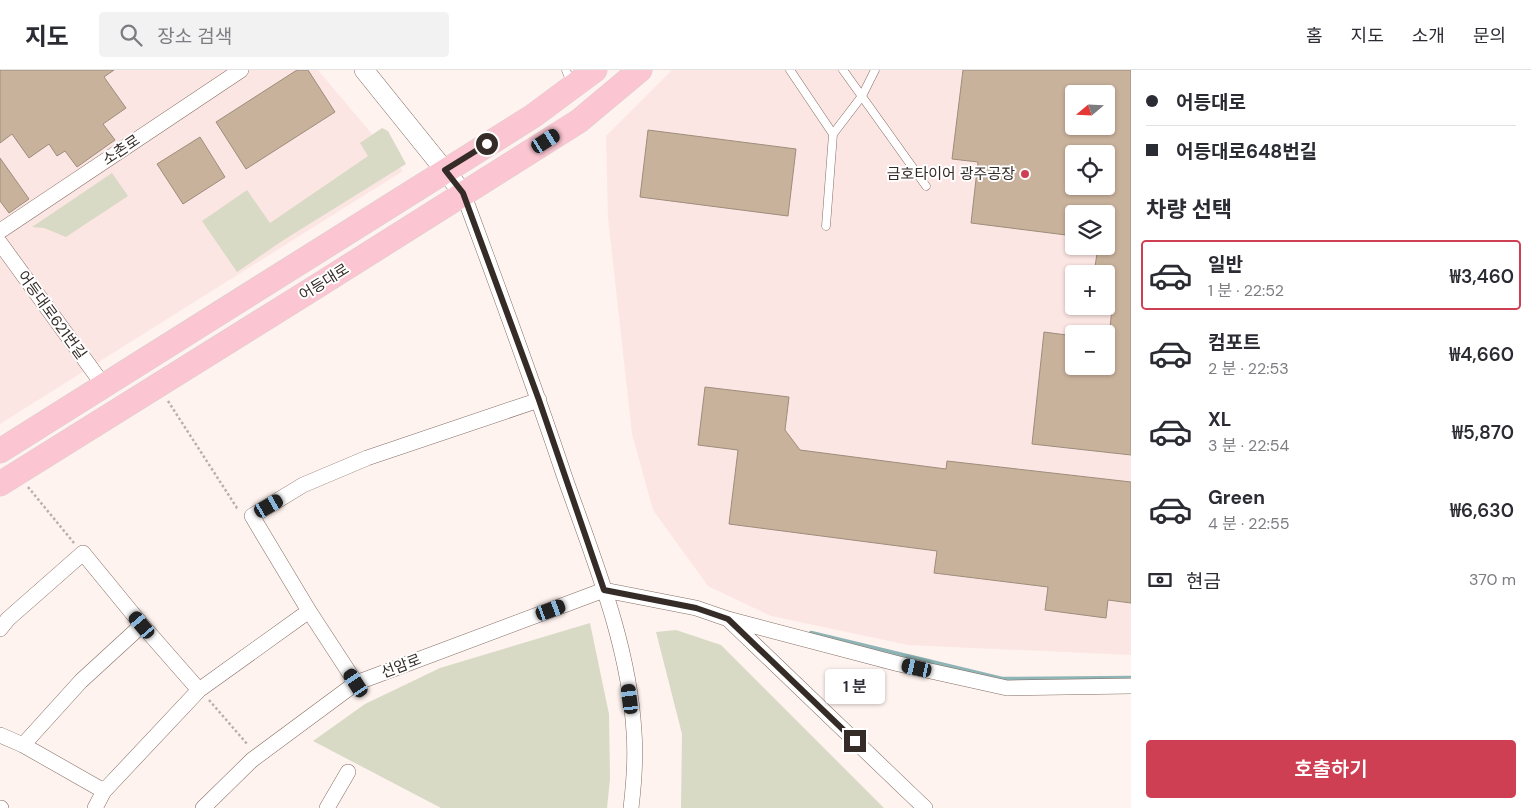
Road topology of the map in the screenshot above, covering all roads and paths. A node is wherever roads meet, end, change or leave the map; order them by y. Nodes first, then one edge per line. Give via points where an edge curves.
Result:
1 (241, 70) edge
2 (364, 70) edge
3 (595, 70) edge
4 (640, 70) edge
5 (790, 70) edge
6 (843, 70) edge
7 (875, 70) edge
8 (569, 79) edge
9 (862, 96) junction
10 (832, 134) junction
11 (445, 170) junction
12 (926, 186) dead end
13 (463, 193) junction
14 (826, 226) dead end
15 (0, 231) edge
16 (0, 244) edge
17 (104, 386) junction
18 (158, 386) junction
19 (539, 400) junction
20 (0, 452) edge
21 (8, 479) edge
22 (252, 516) junction
23 (83, 553) junction
24 (604, 590) junction
25 (309, 611) junction
26 (728, 619) junction
27 (142, 625) junction
28 (0, 629) edge
29 (356, 683) junction
30 (1131, 686) edge
31 (200, 690) junction
32 (0, 735) edge
33 (23, 745) junction
34 (258, 755) junction
35 (348, 772) dead end
36 (104, 792) junction
37 (95, 808) edge
38 (203, 808) edge
39 (328, 808) edge
40 (631, 808) edge
41 (926, 808) edge

1 - 15 street, 소촌로
2 - 11 street
3 - 8 main road, 어등대로
4 - 13 main road, 어등대로 via 579,121
5 - 10 lane
6 - 9 lane
7 - 9 lane
8 - 11 main road, 어등대로 via 534,116
9 - 10 lane
9 - 12 lane
10 - 14 lane
11 - 13 street
11 - 17 main road, 어등대로
13 - 18 main road, 어등대로
13 - 19 street
16 - 17 street, 어등대로621번길
17 - 20 main road, 어등대로
18 - 21 main road, 어등대로
18 - 22 path via 237,508
19 - 22 street via 367,458 303,485
19 - 24 street
21 - 23 path
22 - 25 street
23 - 27 street
23 - 28 street
24 - 26 street via 696,608
24 - 29 street, 선암로
24 - 40 street via 629,690 634,733
25 - 29 street
25 - 31 street
26 - 30 street via 899,664 1007,688
26 - 41 street
27 - 31 street
27 - 33 street via 80,681
29 - 34 street, 선암로
31 - 34 path
31 - 36 street
32 - 33 street
33 - 36 street
34 - 38 street, 선암로
35 - 39 street
36 - 37 street

